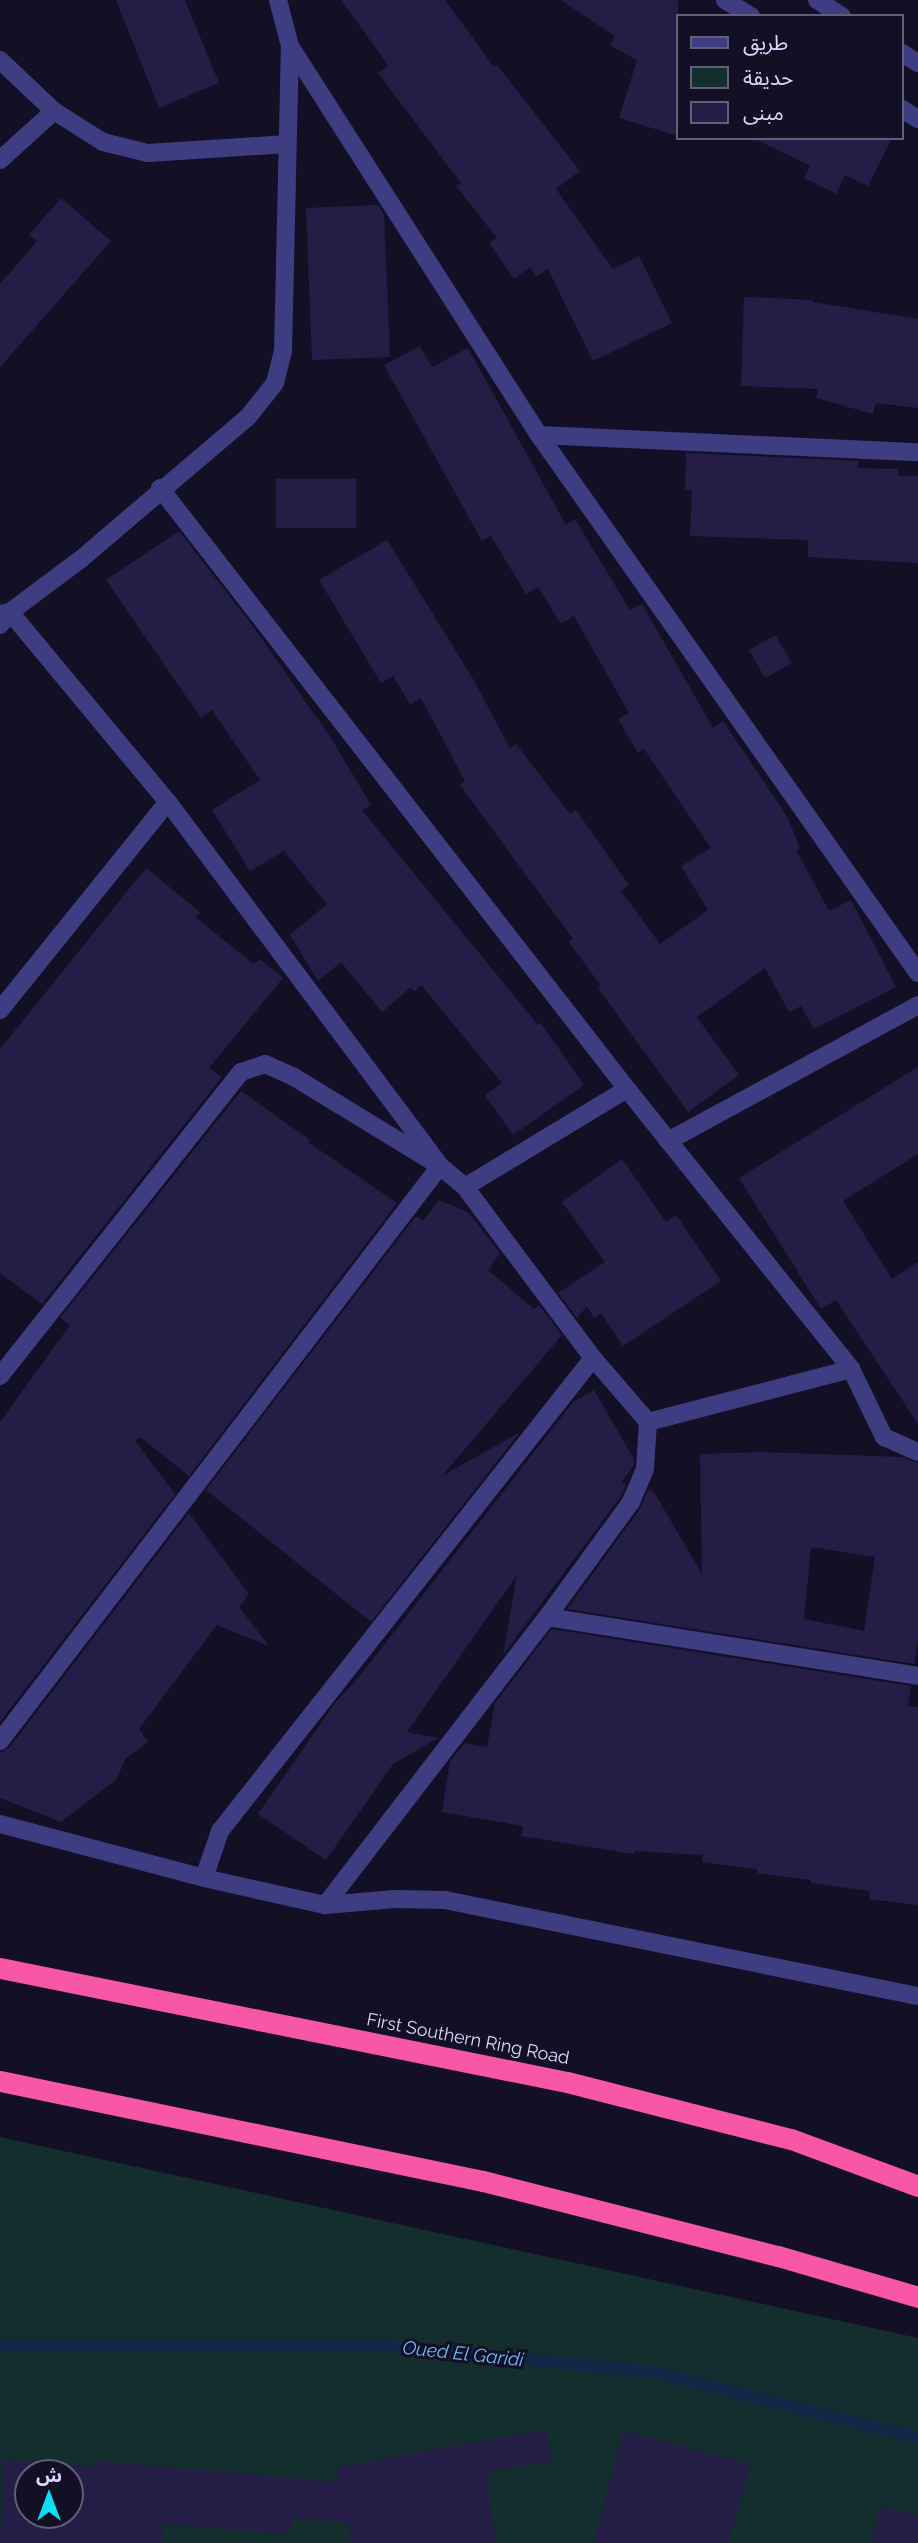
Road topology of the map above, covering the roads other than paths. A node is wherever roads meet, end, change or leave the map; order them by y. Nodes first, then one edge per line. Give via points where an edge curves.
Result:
1 (278, 0) edge
2 (725, 0) edge
3 (817, 0) edge
4 (748, 14) edge
5 (839, 14) edge
6 (290, 46) junction
7 (0, 60) edge
8 (54, 111) junction
9 (287, 144) junction
10 (0, 160) edge
11 (539, 435) junction
12 (918, 452) edge
13 (160, 488) junction
14 (3, 617) edge
15 (168, 802) junction
16 (918, 973) edge
17 (918, 1005) edge
18 (0, 1010) edge
19 (627, 1089) junction
20 (668, 1141) junction
21 (440, 1166) junction
22 (466, 1187) junction
23 (593, 1358) junction
24 (851, 1369) junction
25 (0, 1376) edge
26 (648, 1422) junction
27 (918, 1452) edge
28 (547, 1617) junction
29 (918, 1676) edge
30 (0, 1741) edge
31 (0, 1824) edge
32 (204, 1878) junction
33 (325, 1905) junction
34 (0, 1968) edge
35 (918, 1996) edge
36 (0, 2081) edge
37 (918, 2186) edge
38 (918, 2297) edge

1 - 6 street
2 - 4 street
3 - 5 street
6 - 9 street
6 - 11 street
7 - 8 street
8 - 9 street via 103,142 148,153
8 - 10 street
9 - 13 street via 283,352 275,383 248,417
11 - 12 street
11 - 16 street
13 - 14 street via 81,559
13 - 19 street
14 - 15 street
15 - 18 street
15 - 21 street
17 - 20 street
19 - 20 street
19 - 22 street
20 - 24 street
21 - 22 street
21 - 25 street via 294,1077 265,1064 242,1072
21 - 30 street
22 - 23 street
23 - 26 street
23 - 32 street via 220,1831
24 - 26 street
24 - 27 street via 884,1437
26 - 28 street via 645,1469 631,1503
28 - 29 street
28 - 33 street
31 - 32 street
32 - 33 street
33 - 35 street via 445,1900
34 - 37 highway, First Southern Ring Road via 567,2081 791,2139
36 - 38 highway via 483,2181 778,2256

